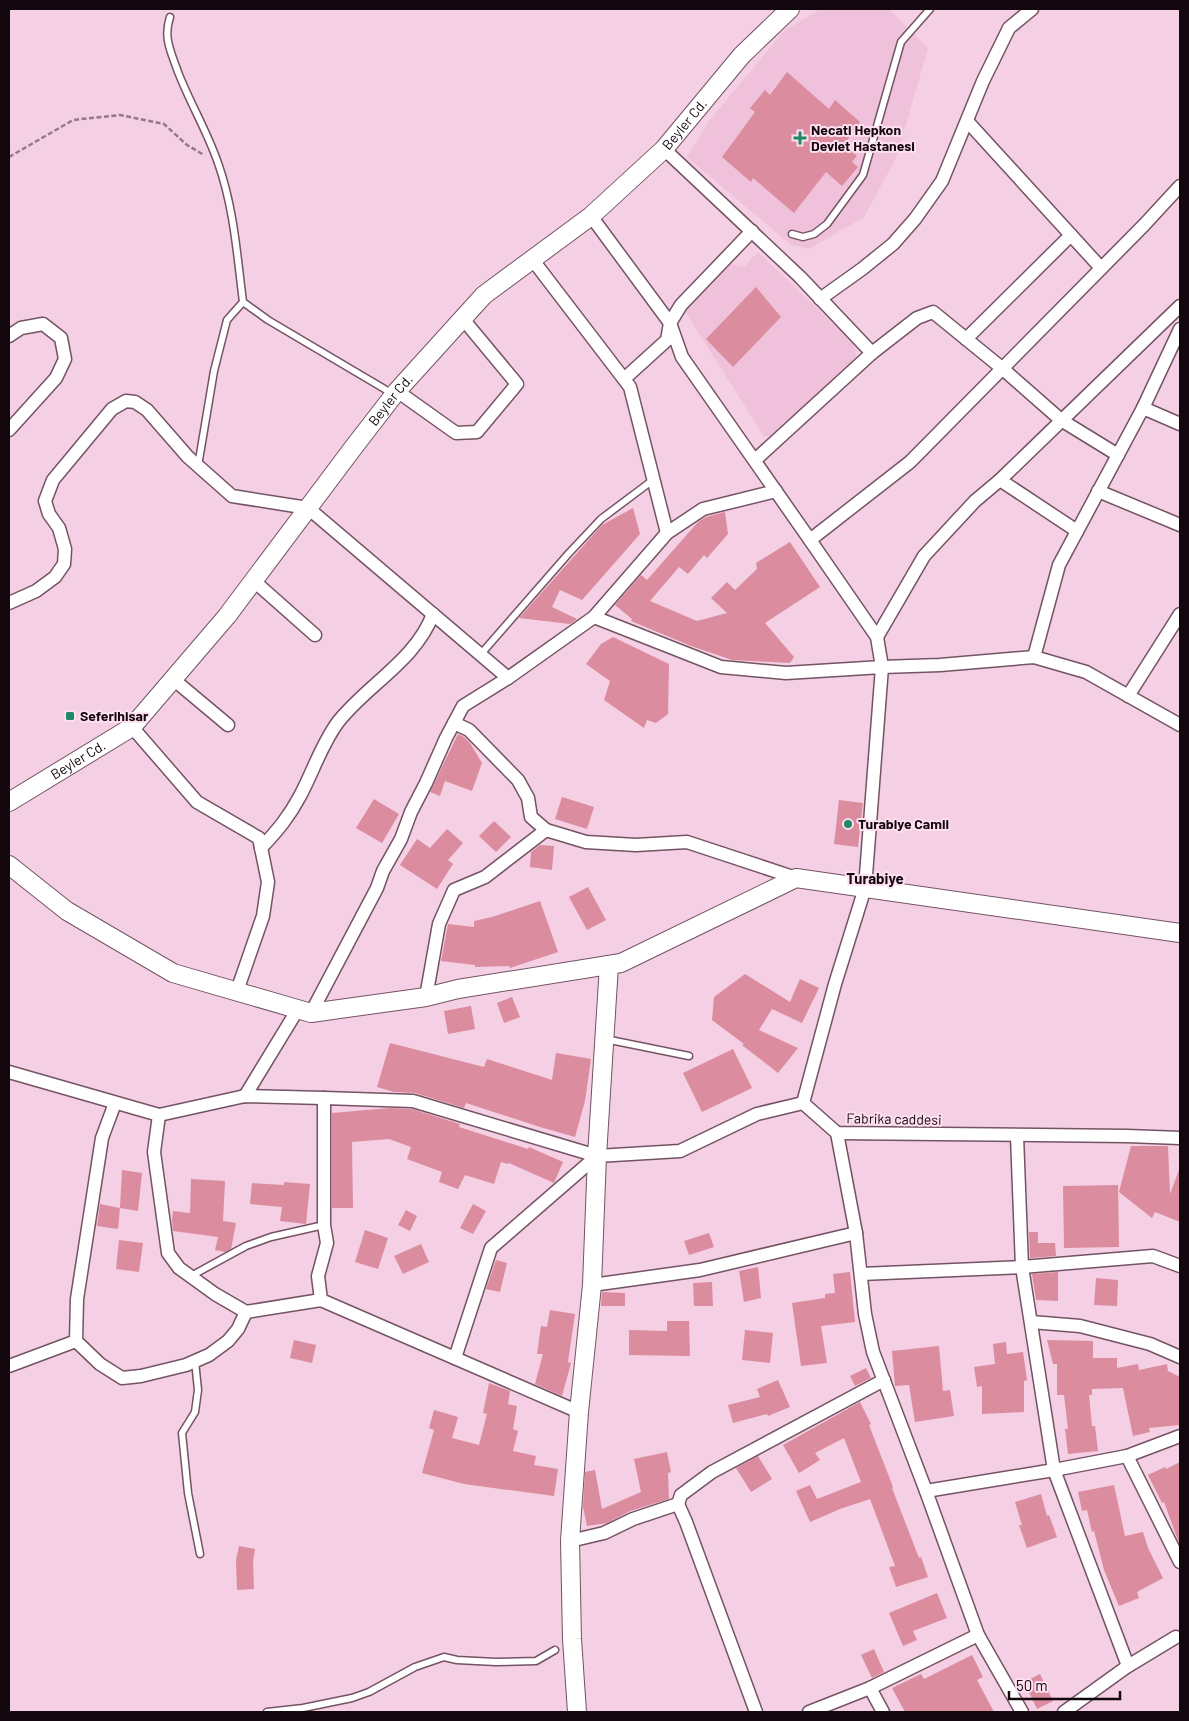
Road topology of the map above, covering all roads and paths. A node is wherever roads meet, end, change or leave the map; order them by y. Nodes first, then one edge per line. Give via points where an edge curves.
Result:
1 (790, 9) edge
2 (930, 9) edge
3 (1032, 9) edge
4 (170, 16) dead end
5 (967, 121) junction
6 (664, 149) junction
7 (9, 157) edge
8 (218, 164) junction
9 (1180, 186) edge
10 (591, 216) junction
11 (752, 232) junction
12 (792, 234) dead end
13 (1071, 235) junction
14 (532, 259) junction
15 (1101, 268) junction
16 (820, 299) junction
17 (242, 302) junction
18 (1180, 306) edge
19 (463, 319) junction
20 (670, 323) junction
21 (1180, 329) edge
22 (9, 336) edge
23 (966, 339) junction
24 (872, 353) junction
25 (1003, 369) junction
26 (624, 379) junction
27 (396, 393) junction
28 (1143, 408) junction
29 (1062, 420) junction
30 (1180, 424) edge
31 (9, 430) edge
32 (1118, 455) junction
33 (755, 460) junction
34 (198, 466) junction
35 (653, 480) junction
36 (1000, 480) junction
37 (776, 491) junction
38 (1098, 492) junction
39 (308, 508) junction
40 (1180, 524) edge
41 (1077, 531) junction
42 (667, 533) junction
43 (810, 540) junction
44 (254, 581) junction
45 (9, 603) edge
46 (433, 614) junction
47 (1180, 614) edge
48 (594, 617) junction
49 (315, 635) dead end
50 (877, 637) junction
51 (480, 655) junction
52 (1034, 657) junction
53 (882, 667) junction
54 (508, 678) junction
55 (173, 679) junction
56 (1128, 696) junction
57 (454, 723) junction
58 (228, 725) dead end
59 (1180, 725) edge
60 (132, 727) junction
61 (9, 802) edge
62 (546, 830) junction
63 (261, 848) junction
64 (9, 865) edge
65 (796, 878) junction
66 (865, 888) junction
67 (1180, 933) edge
68 (609, 965) junction
69 (237, 991) junction
70 (426, 997) junction
71 (304, 1011) junction
72 (604, 1039) junction
73 (689, 1056) dead end
74 (9, 1072) edge
75 (246, 1096) junction
76 (324, 1098) junction
77 (115, 1102) junction
78 (802, 1103) junction
79 (159, 1115) junction
80 (837, 1133) junction
81 (1017, 1136) junction
82 (1180, 1138) edge
83 (597, 1156) junction
84 (324, 1224) junction
85 (856, 1233) junction
86 (1022, 1266) junction
87 (1180, 1266) edge
88 (861, 1274) junction
89 (190, 1277) junction
90 (592, 1285) junction
91 (321, 1300) junction
92 (246, 1312) junction
93 (1031, 1322) junction
94 (76, 1341) junction
95 (1180, 1357) edge
96 (455, 1358) junction
97 (195, 1361) junction
98 (9, 1366) edge
99 (884, 1380) junction
100 (579, 1412) junction
101 (1180, 1436) edge
102 (1127, 1456) junction
103 (1054, 1470) junction
104 (926, 1491) junction
105 (678, 1504) junction
106 (570, 1541) junction
107 (200, 1554) dead end
108 (1180, 1558) edge
109 (978, 1635) junction
110 (1179, 1638) edge
111 (555, 1650) dead end
112 (1128, 1666) junction
113 (870, 1688) junction
114 (267, 1712) edge
115 (577, 1712) edge
116 (756, 1712) edge
117 (809, 1712) edge
118 (884, 1712) edge
119 (1022, 1712) edge
120 (1064, 1712) edge

1 - 6 street, Beyler Cd. via 742,56
2 - 12 lane via 901,42 863,175 827,224 804,237
3 - 5 street via 1009,28
4 - 8 lane via 166,28 167,42
5 - 13 street
5 - 16 street via 942,181 915,219 893,244
6 - 10 street, Beyler Cd.
6 - 11 street
7 - 8 path via 73,120 120,115 164,124
8 - 17 lane via 229,198
9 - 15 street
10 - 14 street, Beyler Cd.
10 - 20 street
11 - 16 street
11 - 20 street via 681,304
13 - 15 street
13 - 23 street
14 - 19 street, Beyler Cd. via 484,295
14 - 26 street
15 - 25 street
16 - 24 street
17 - 27 lane
17 - 34 lane via 227,320 214,371
18 - 29 street
19 - 27 street, Beyler Cd.
19 - 27 street via 518,384 478,432 456,433
20 - 26 street via 667,340
20 - 33 street via 682,357
21 - 28 street
22 - 31 street via 21,328 42,324 61,338 65,359 56,378
23 - 24 street via 933,312 917,318
23 - 25 street
24 - 33 street
25 - 29 street
25 - 43 street via 910,462
26 - 35 street via 630,387
27 - 39 street, Beyler Cd.
28 - 30 street
28 - 32 street
29 - 32 street
29 - 36 street
32 - 38 street
33 - 37 street
34 - 39 street via 232,496
34 - 45 street via 147,410 135,402 126,401 112,409 53,480 45,501 59,528 65,549 64,564 55,577 36,591
35 - 42 street
35 - 51 lane via 601,519
36 - 41 street
36 - 50 street via 975,501 924,556
37 - 42 street via 703,509
37 - 43 street
38 - 40 street
38 - 41 street
39 - 44 street, Beyler Cd.
39 - 46 street
41 - 52 street via 1059,564
42 - 48 street
43 - 50 street
44 - 49 street
44 - 55 street, Beyler Cd.
46 - 51 street
46 - 63 street via 416,644 339,721 282,826
47 - 56 street
48 - 53 street via 721,667 786,673
48 - 54 street
50 - 53 street
51 - 54 street
52 - 53 street via 940,666
52 - 56 street via 1086,672
53 - 66 street
54 - 57 street via 463,706
55 - 58 street
55 - 60 street, Beyler Cd.
56 - 59 street
57 - 62 street via 469,730 518,780 528,798 531,818
57 - 71 street via 377,888
60 - 61 street, Beyler Cd.
60 - 63 street via 197,802 259,838
62 - 65 street via 586,842 636,845 687,842
62 - 70 street via 485,877 454,890 439,924
63 - 69 street via 268,882 266,899
64 - 69 street via 67,911 173,973
65 - 66 street
65 - 68 street via 620,963
66 - 67 street
66 - 78 street
68 - 70 street
68 - 72 street
69 - 71 street
70 - 71 street
71 - 75 street
72 - 73 lane
72 - 83 street
74 - 77 street
75 - 76 street
75 - 79 street
76 - 83 street via 413,1101
76 - 84 street
77 - 79 street
77 - 94 street via 102,1138 77,1299
78 - 80 street, Fabrika caddesi
78 - 83 street via 757,1114 680,1151
79 - 89 street via 154,1152 168,1253
80 - 81 street, Fabrika caddesi
80 - 85 street
81 - 82 street, Fabrika caddesi
81 - 86 street
83 - 90 street
83 - 96 street via 491,1248
84 - 89 lane via 246,1246
84 - 91 street via 327,1243 318,1276
85 - 88 street
85 - 90 street via 700,1270
86 - 87 street via 1153,1256
86 - 88 street
86 - 93 street
88 - 99 street via 865,1314
89 - 92 street
90 - 100 street
91 - 92 street
91 - 96 street
92 - 97 street via 228,1341
93 - 95 street via 1080,1326 1150,1344
93 - 103 street
94 - 97 street via 100,1364 122,1378
94 - 98 street
96 - 100 street
97 - 107 lane via 198,1390 194,1412 182,1433 188,1493
99 - 104 street
99 - 105 street via 712,1472 681,1495
100 - 106 street
101 - 102 street
102 - 103 street
102 - 108 street
103 - 104 street
103 - 112 street
104 - 109 street
105 - 106 street via 604,1533
105 - 116 street
106 - 115 street
109 - 113 street
109 - 119 street
110 - 112 street
111 - 114 lane via 536,1662 444,1657 352,1698
112 - 120 street
113 - 117 street
113 - 118 street

